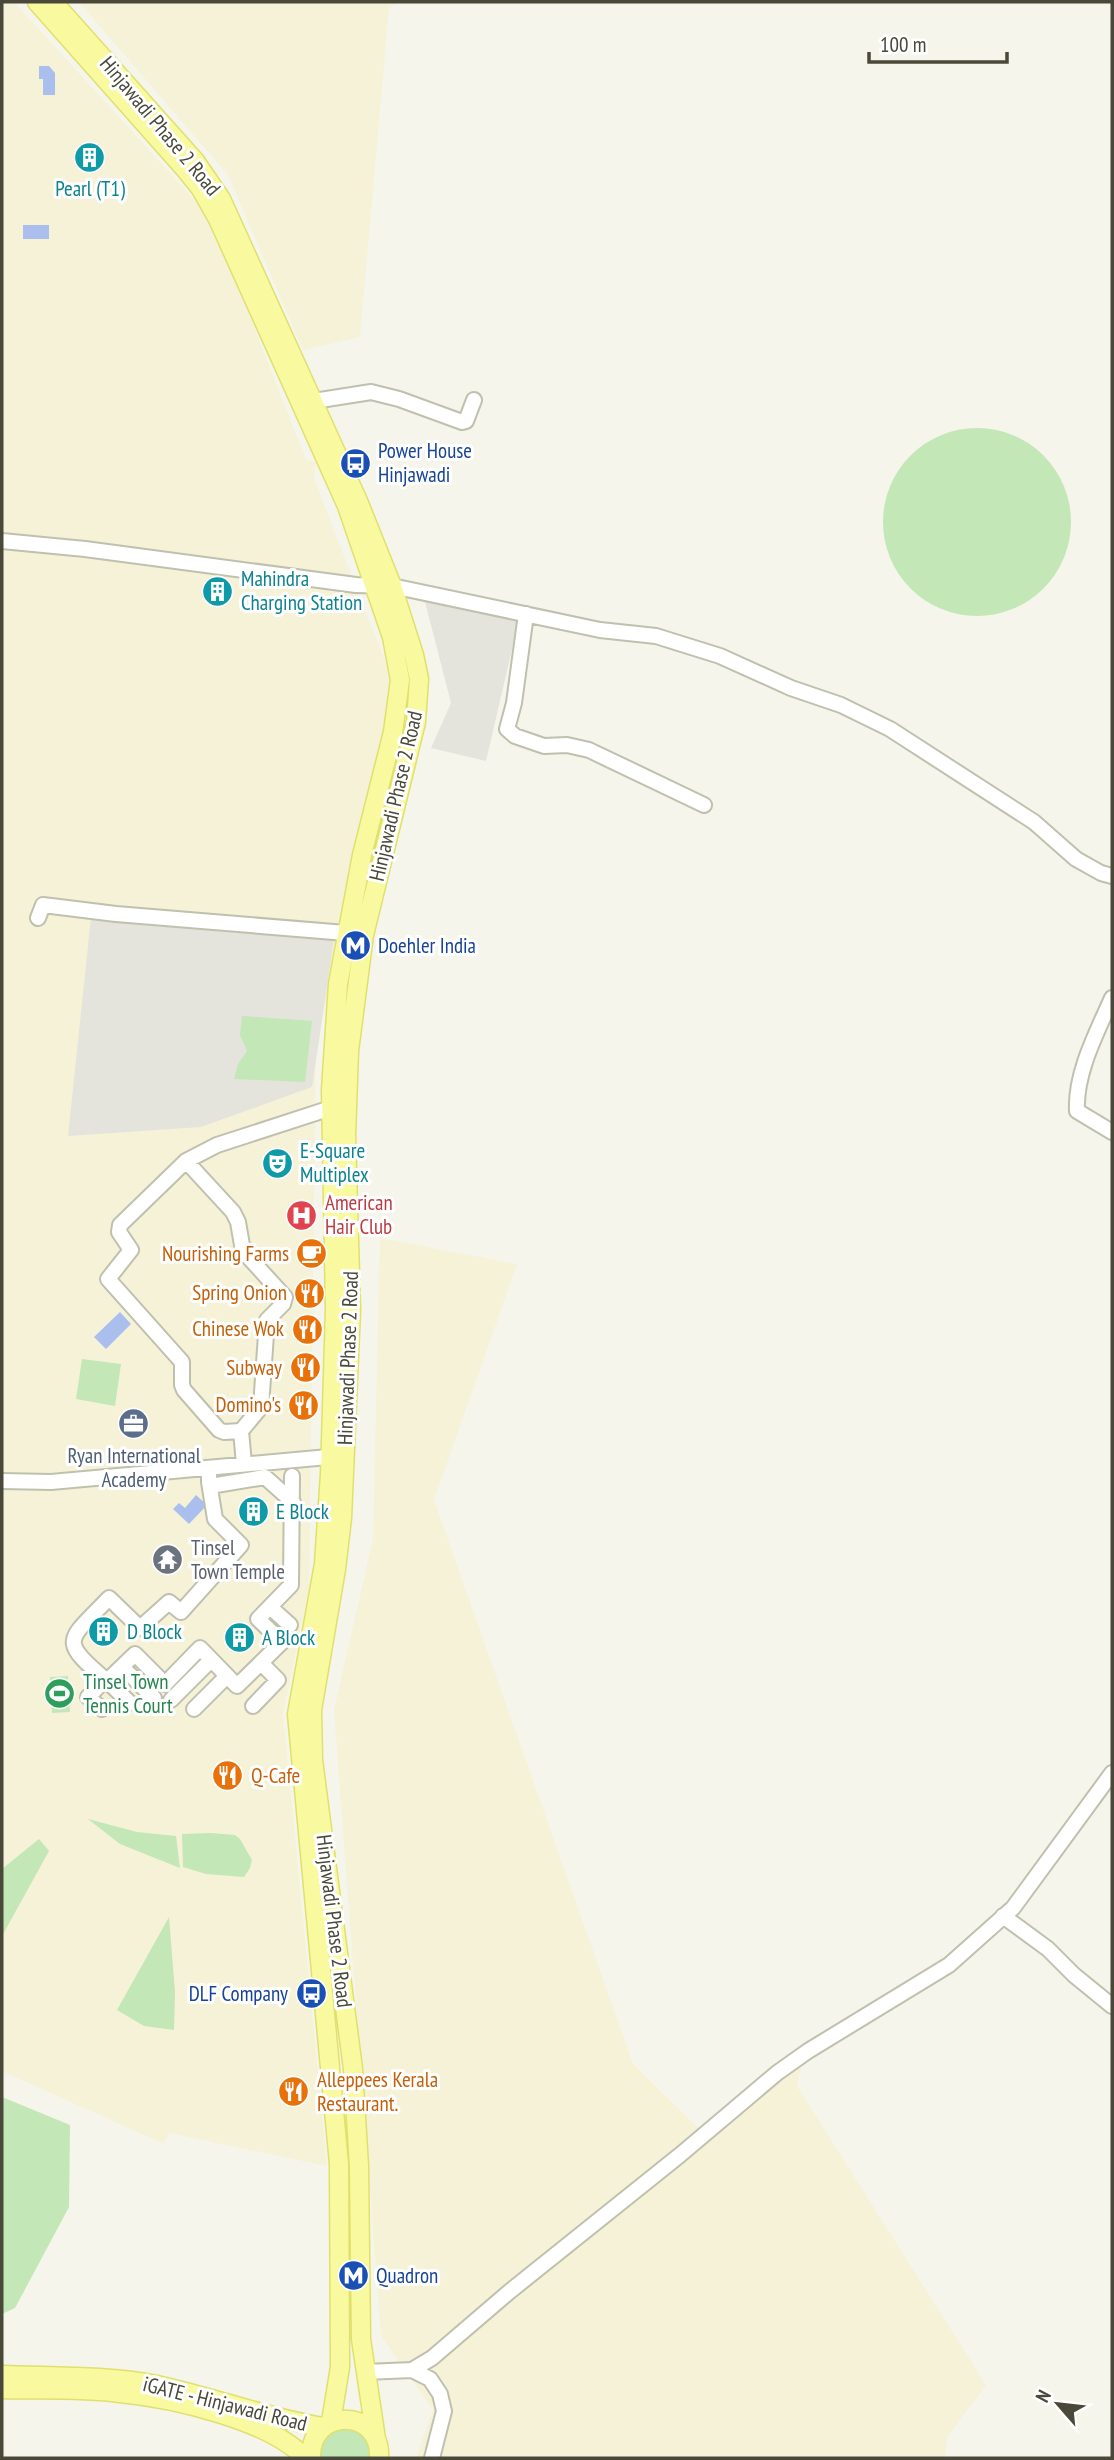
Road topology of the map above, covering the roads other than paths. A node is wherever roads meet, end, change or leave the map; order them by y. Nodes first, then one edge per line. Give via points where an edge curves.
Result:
1 (37, 2) edge
2 (53, 2) edge
3 (220, 210) junction
4 (474, 400) dead end
5 (314, 401) junction
6 (2, 541) edge
7 (384, 585) junction
8 (526, 614) junction
9 (704, 805) dead end
10 (1112, 876) edge
11 (38, 918) dead end
12 (355, 934) junction
13 (1112, 998) edge
14 (331, 1108) junction
15 (1112, 1132) edge
16 (186, 1161) junction
17 (236, 1432) junction
18 (338, 1456) junction
19 (240, 1465) junction
20 (209, 1468) junction
21 (265, 1477) junction
22 (2, 1481) edge
23 (210, 1486) junction
24 (293, 1502) junction
25 (270, 1607) junction
26 (290, 1625) dead end
27 (211, 1660) junction
28 (261, 1663) junction
29 (122, 1667) junction
30 (227, 1676) junction
31 (106, 1680) junction
32 (154, 1698) dead end
33 (172, 1700) dead end
34 (130, 1703) dead end
35 (253, 1706) dead end
36 (102, 1709) dead end
37 (194, 1709) dead end
38 (1112, 1773) edge
39 (1003, 1916) junction
40 (1112, 2006) edge
41 (412, 2370) junction
42 (365, 2372) junction
43 (2, 2375) edge
44 (2, 2389) edge
45 (327, 2425) junction
46 (376, 2439) junction
47 (293, 2454) edge
48 (311, 2458) edge
49 (379, 2458) edge
50 (432, 2458) edge

1 - 3 main road, Hinjawadi Phase 2 Road
2 - 3 main road, Hinjawadi Phase 2 Road via 195,161 211,183
3 - 5 main road, Hinjawadi Phase 2 Road
3 - 7 main road, Hinjawadi Phase 2 Road
4 - 5 street via 462,422 371,391
5 - 7 main road, Hinjawadi Phase 2 Road
6 - 7 street
7 - 8 street
7 - 12 main road, Hinjawadi Phase 2 Road via 414,655 418,700 414,733
8 - 9 street via 508,729 544,746 589,750
8 - 10 street via 656,636 720,656 841,705 890,729 1034,822 1076,859
11 - 12 street via 43,905
12 - 14 main road, Hinjawadi Phase 2 Road via 334,1027
12 - 18 main road, Hinjawadi Phase 2 Road via 346,1091 351,1283
13 - 15 street via 1091,1044 1076,1098 1077,1111
14 - 16 street via 217,1144
14 - 18 main road, Hinjawadi Phase 2 Road
16 - 17 street via 233,1212 243,1251 285,1297 267,1320 261,1407
16 - 17 street via 120,1225 119,1232 131,1250 108,1279 180,1359 184,1390 219,1430
17 - 19 street
18 - 19 street
18 - 42 main road, Hinjawadi Phase 2 Road via 339,1547 315,1687 312,1735 354,2082
18 - 45 main road, Hinjawadi Phase 2 Road via 297,1730 340,2164 340,2367
19 - 20 street
20 - 22 street via 51,1482
20 - 23 street
21 - 23 street
21 - 24 street
21 - 24 street via 294,1475
23 - 31 street via 215,1519 241,1545 181,1612 169,1602 140,1628 109,1598 75,1634 73,1648
24 - 25 street via 291,1585
25 - 26 street
25 - 28 street via 258,1619 282,1642
27 - 29 street via 200,1648 164,1684 135,1654
27 - 30 street
27 - 33 street
28 - 30 street via 237,1686
28 - 35 street via 278,1680
29 - 31 street
29 - 32 street
30 - 37 street
31 - 34 street
31 - 36 street via 88,1697
38 - 39 street
39 - 40 street
39 - 41 street via 949,1965 777,2073
41 - 42 street
41 - 50 street via 430,2379 444,2411
42 - 46 main road, Hinjawadi Phase 2 Road
43 - 45 main road, iGATE - Hinjawadi Road via 121,2379 198,2394 284,2420
44 - 47 main road, iGATE - Hinjawadi Road via 152,2398 253,2424
45 - 46 main road, iGATE - Hinjawadi Road via 357,2421
45 - 48 main road, Hinjawadi Phase 2 Road via 313,2442
46 - 49 main road, Hinjawadi Phase 2 Road

